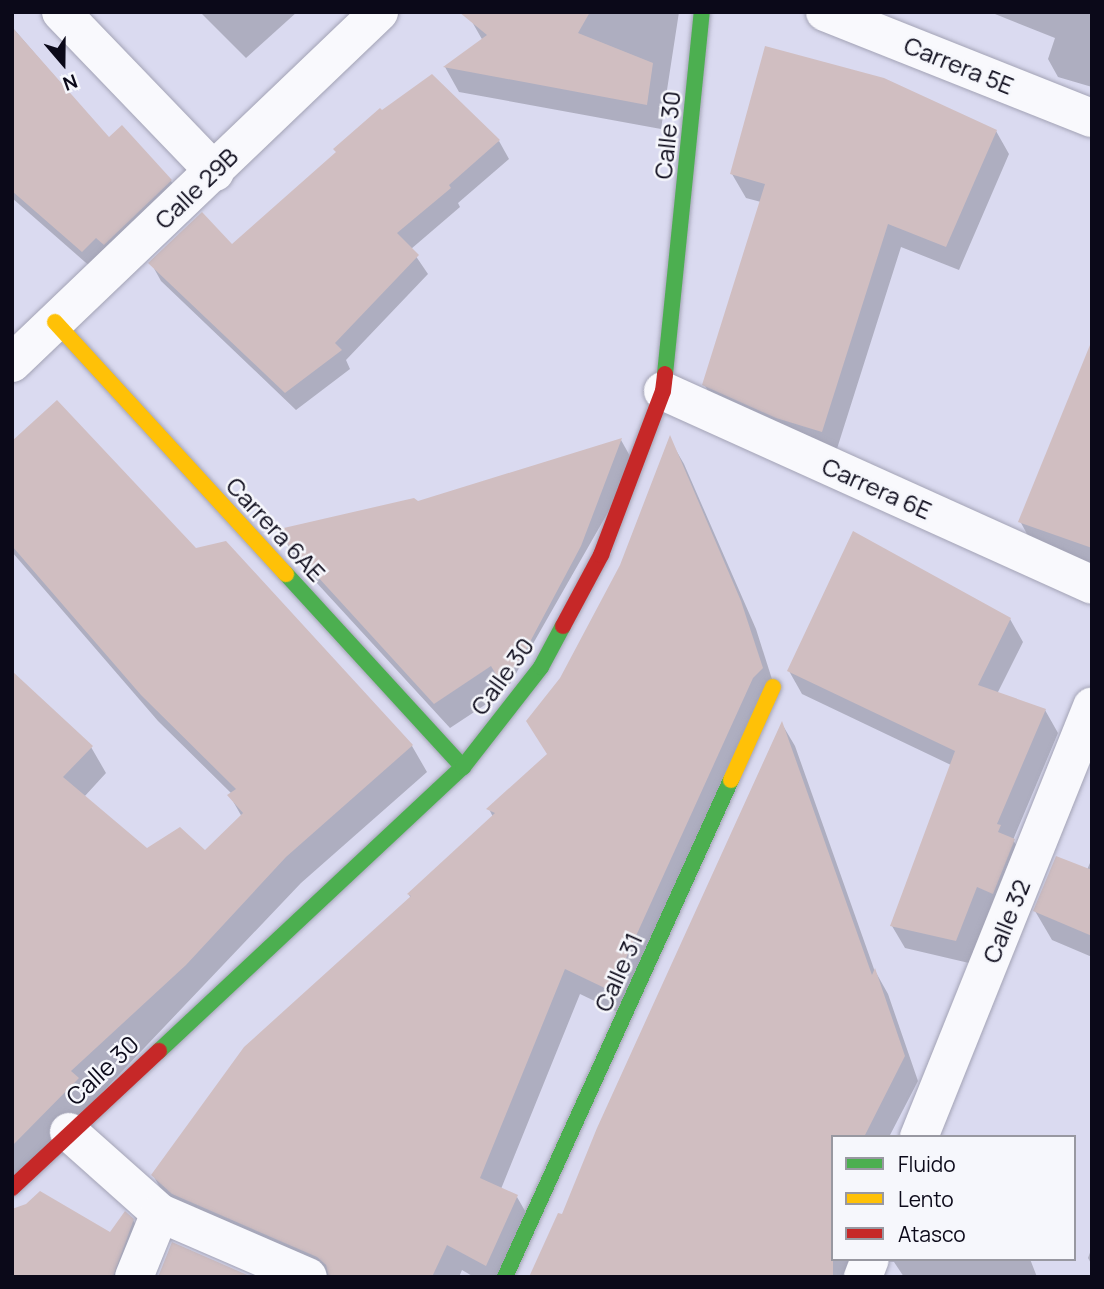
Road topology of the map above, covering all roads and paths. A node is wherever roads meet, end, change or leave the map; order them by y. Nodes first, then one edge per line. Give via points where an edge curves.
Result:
1 (61, 12) edge
2 (379, 12) edge
3 (702, 12) edge
4 (825, 12) edge
5 (1092, 118) edge
6 (215, 172) junction
7 (55, 322) junction
8 (12, 363) edge
9 (663, 391) junction
10 (1092, 585) edge
11 (773, 687) dead end
12 (1092, 705) edge
13 (463, 766) junction
14 (69, 1132) junction
15 (920, 1135) edge
16 (12, 1188) edge
17 (160, 1213) junction
18 (134, 1277) edge
19 (308, 1277) edge
20 (505, 1277) edge

1 - 6 street
2 - 6 street, Calle 29B
3 - 9 main road, Calle 30
4 - 5 street, Carrera 5E
6 - 7 street, Calle 29B
7 - 8 street, Calle 29B
7 - 13 main road, Carrera 6AE
9 - 10 street, Carrera 6E
9 - 13 main road, Calle 30 via 601,555 541,667
11 - 20 main road, Calle 31
12 - 15 street, Calle 32
13 - 14 main road, Calle 30
14 - 16 main road, Calle 30
14 - 17 street
17 - 18 street
17 - 19 street

